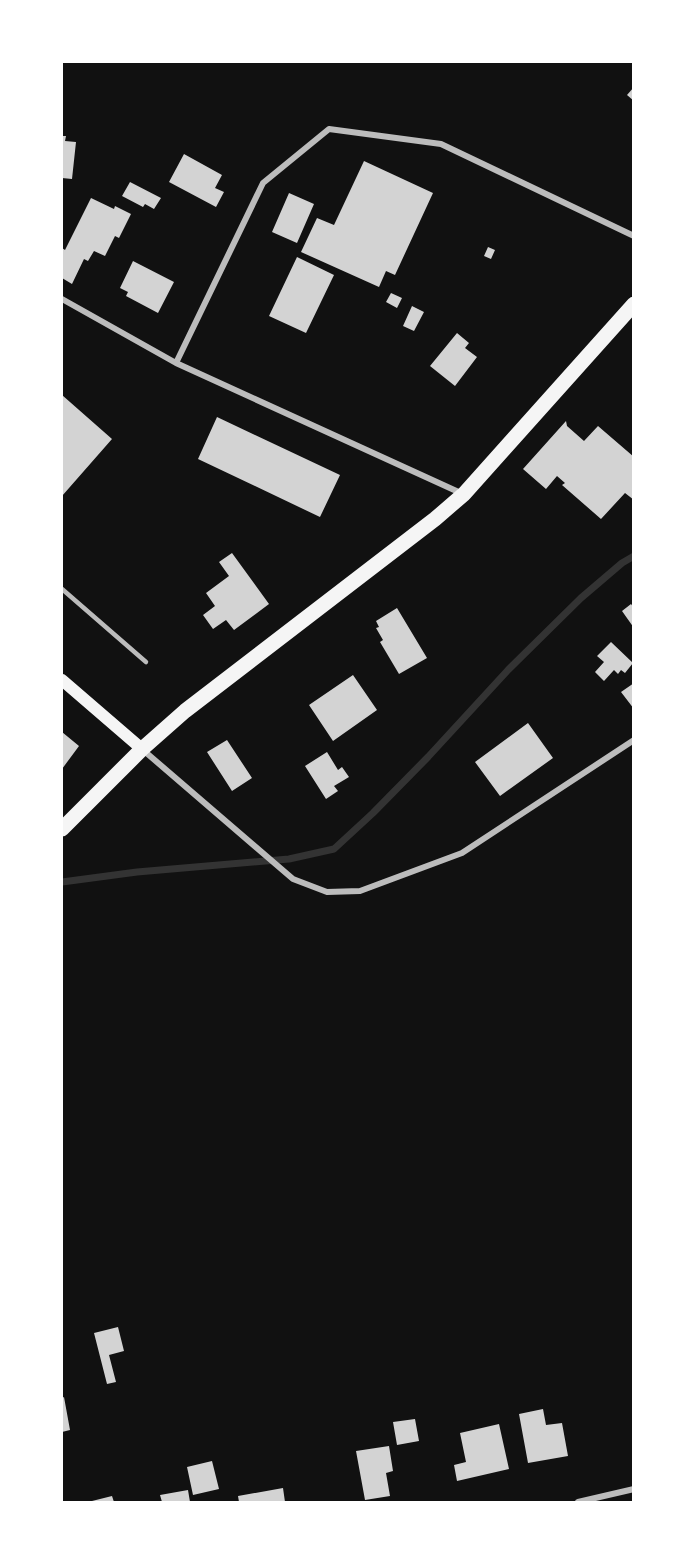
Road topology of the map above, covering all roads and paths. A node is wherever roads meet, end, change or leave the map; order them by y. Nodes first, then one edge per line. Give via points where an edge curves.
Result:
1 (633, 236) edge
2 (62, 299) edge
3 (633, 304) edge
4 (176, 363) junction
5 (464, 494) junction
6 (62, 589) edge
7 (146, 662) dead end
8 (62, 680) edge
9 (633, 740) edge
10 (142, 749) junction
11 (62, 829) edge
12 (633, 1489) edge
13 (578, 1503) edge

1 - 4 street via 441,144 329,129 263,183
2 - 4 street
3 - 5 main road
4 - 5 street
5 - 10 main road via 228,676
6 - 7 lane
8 - 10 main road
9 - 10 street via 462,853 360,891 327,892 292,879
10 - 11 main road
12 - 13 street

